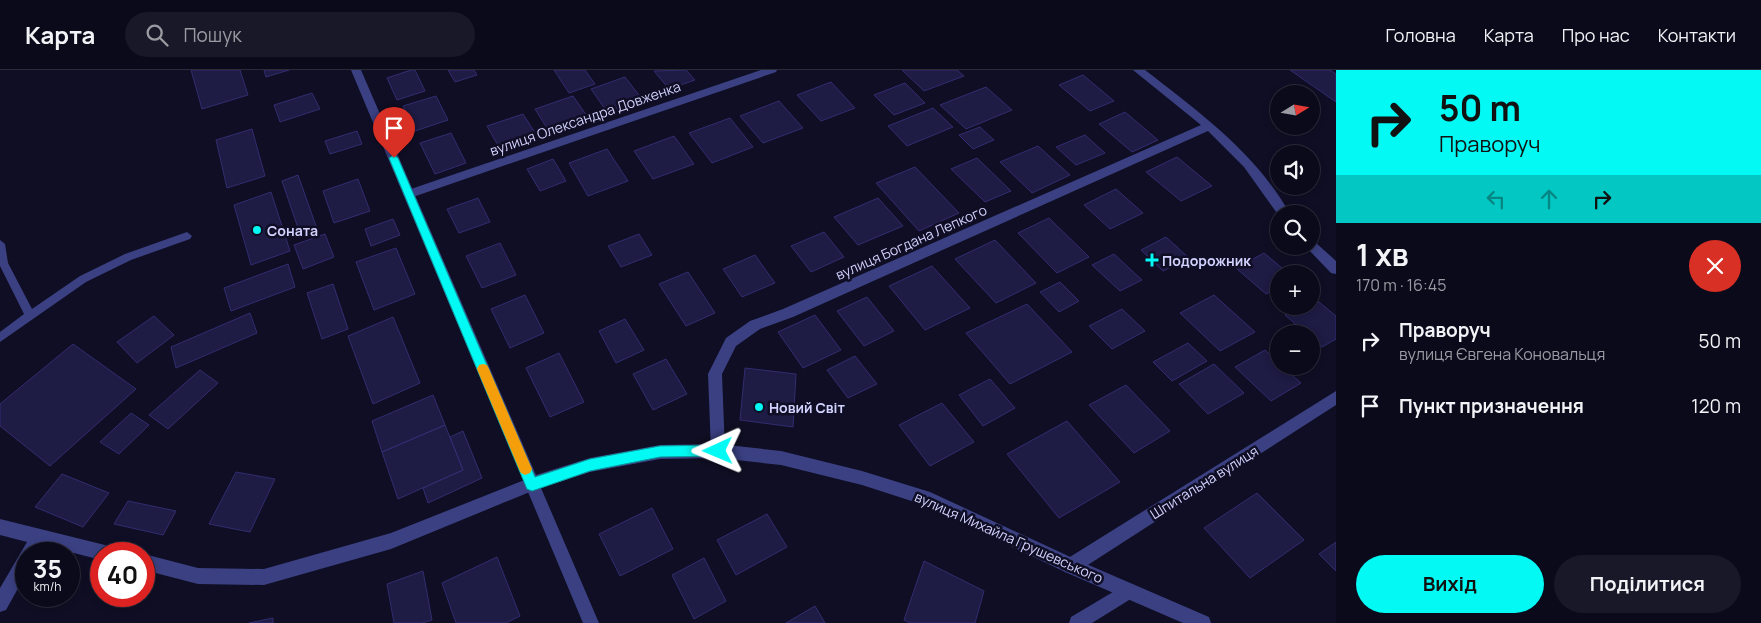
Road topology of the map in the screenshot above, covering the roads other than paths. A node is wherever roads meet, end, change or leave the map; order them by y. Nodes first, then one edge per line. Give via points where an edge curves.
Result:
1 (356, 70) edge
2 (772, 70) edge
3 (1138, 70) edge
4 (1209, 126) junction
5 (409, 194) junction
6 (1278, 205) edge
7 (187, 236) dead end
8 (0, 244) edge
9 (1320, 254) edge
10 (1336, 269) edge
11 (30, 315) junction
12 (0, 338) edge
13 (1336, 397) edge
14 (718, 451) junction
15 (532, 484) junction
16 (0, 527) edge
17 (39, 536) junction
18 (36, 542) edge
19 (90, 549) edge
20 (155, 565) edge
21 (1071, 566) junction
22 (15, 578) edge
23 (1128, 591) junction
24 (0, 604) edge
25 (591, 623) edge
26 (1077, 623) edge
27 (1203, 623) edge

1 - 5 street
2 - 5 street, вулиця Олександра Довженка
3 - 4 street
4 - 6 street via 1248,164
4 - 14 street, вулиця Богдана Лепкого via 755,325 731,342 715,374
5 - 15 street
7 - 11 lane via 128,257 83,278
8 - 11 lane via 4,263
9 - 10 street
11 - 12 lane
13 - 21 street, Шпитальна вулиця
14 - 15 street, вулиця Михайла Грушевського via 660,452 590,465
14 - 21 street, вулиця Михайла Грушевського via 781,458 930,499
15 - 20 street, вулиця Михайла Грушевського via 391,541 264,577 198,576
15 - 25 street
16 - 17 street
17 - 18 street
17 - 19 street
21 - 23 street, вулиця Михайла Грушевського
22 - 24 street
23 - 26 street
23 - 27 street, вулиця Михайла Грушевського

